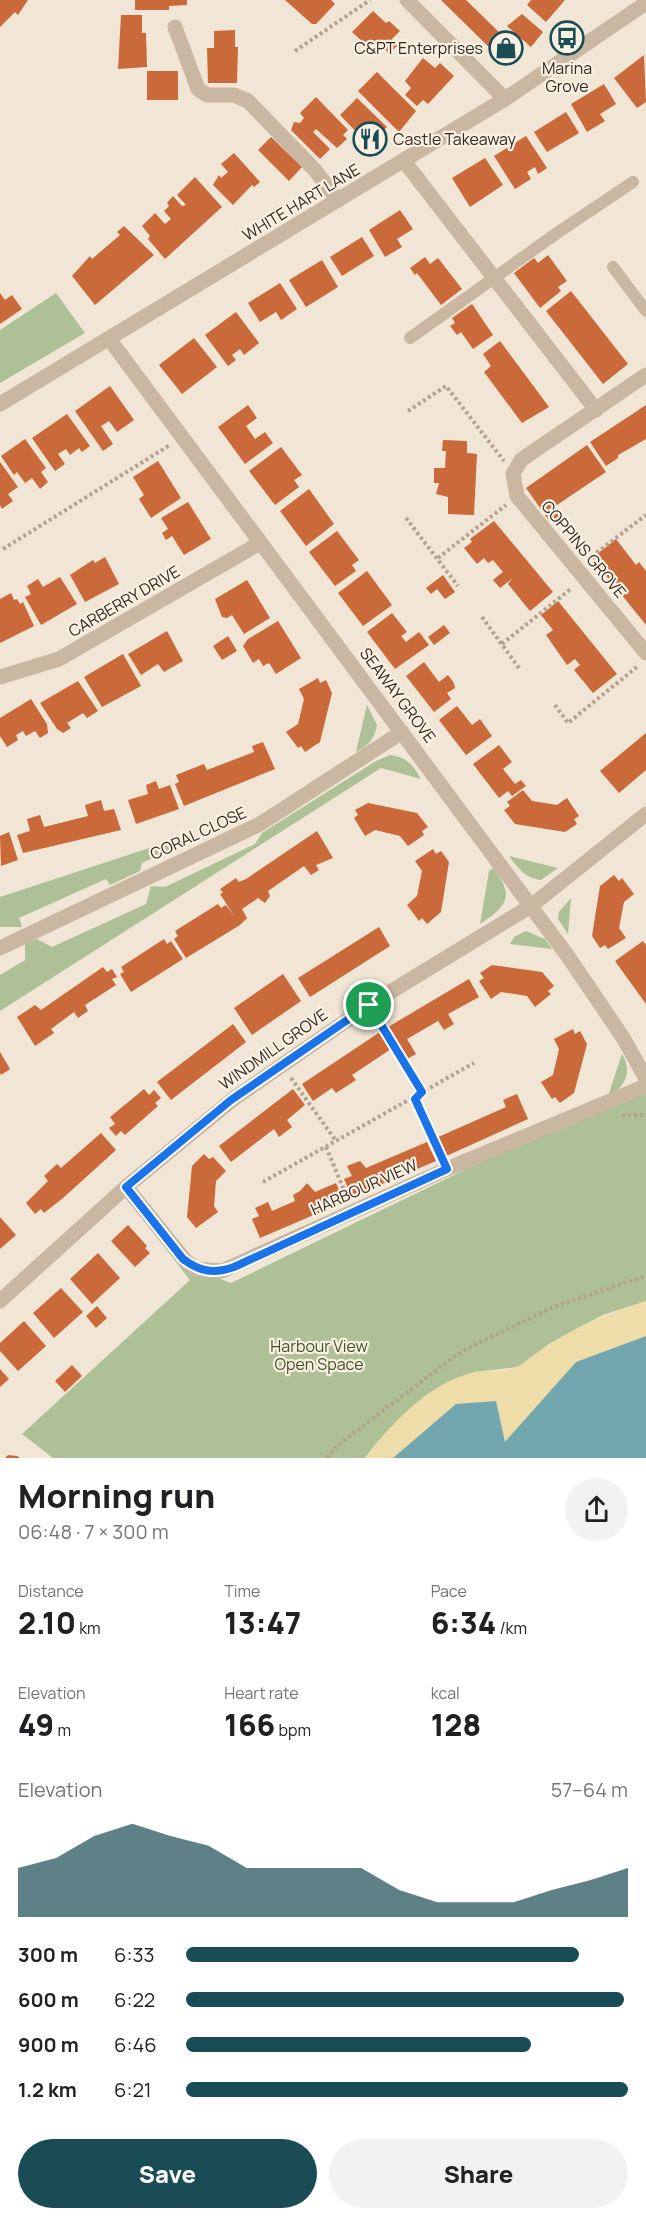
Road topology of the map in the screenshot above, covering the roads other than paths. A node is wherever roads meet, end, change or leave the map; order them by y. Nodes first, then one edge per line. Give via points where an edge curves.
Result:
1 (407, 0) edge
2 (646, 3) edge
3 (175, 27) dead end
4 (505, 99) junction
5 (404, 161) junction
6 (633, 182) dead end
7 (338, 200) junction
8 (613, 267) dead end
9 (493, 278) junction
10 (646, 311) edge
11 (410, 338) dead end
12 (110, 339) junction
13 (646, 375) edge
14 (0, 404) edge
15 (596, 410) junction
16 (260, 543) junction
17 (646, 653) edge
18 (0, 677) edge
19 (402, 732) junction
20 (646, 814) edge
21 (531, 906) junction
22 (0, 948) edge
23 (646, 1079) edge
24 (646, 1086) edge
25 (126, 1187) junction
26 (0, 1301) edge

1 - 4 street
2 - 4 street, WHITE HART LANE
3 - 7 street via 198,89 207,96 234,95 248,101 314,169
4 - 5 street, WHITE HART LANE
5 - 7 street, WHITE HART LANE
5 - 9 street
6 - 9 lane
7 - 12 street, WHITE HART LANE
8 - 10 lane
9 - 11 lane
9 - 15 street
12 - 14 street, WHITE HART LANE
12 - 16 street, SEAWAY GROVE
13 - 15 street
15 - 17 street, COPPINS GROVE via 521,460 513,474 517,496
16 - 18 street, CARBERRY DRIVE via 59,659
16 - 19 street, SEAWAY GROVE
19 - 21 street, SEAWAY GROVE
19 - 22 street, CORAL CLOSE via 260,824
20 - 21 street, WINDMILL GROVE
21 - 23 street, SEAWAY GROVE via 624,1039
21 - 25 street, WINDMILL GROVE via 281,1064 194,1129
24 - 25 street, HARBOUR VIEW via 447,1169 234,1267 209,1272 195,1269 183,1259
25 - 26 street, WINDMILL GROVE

